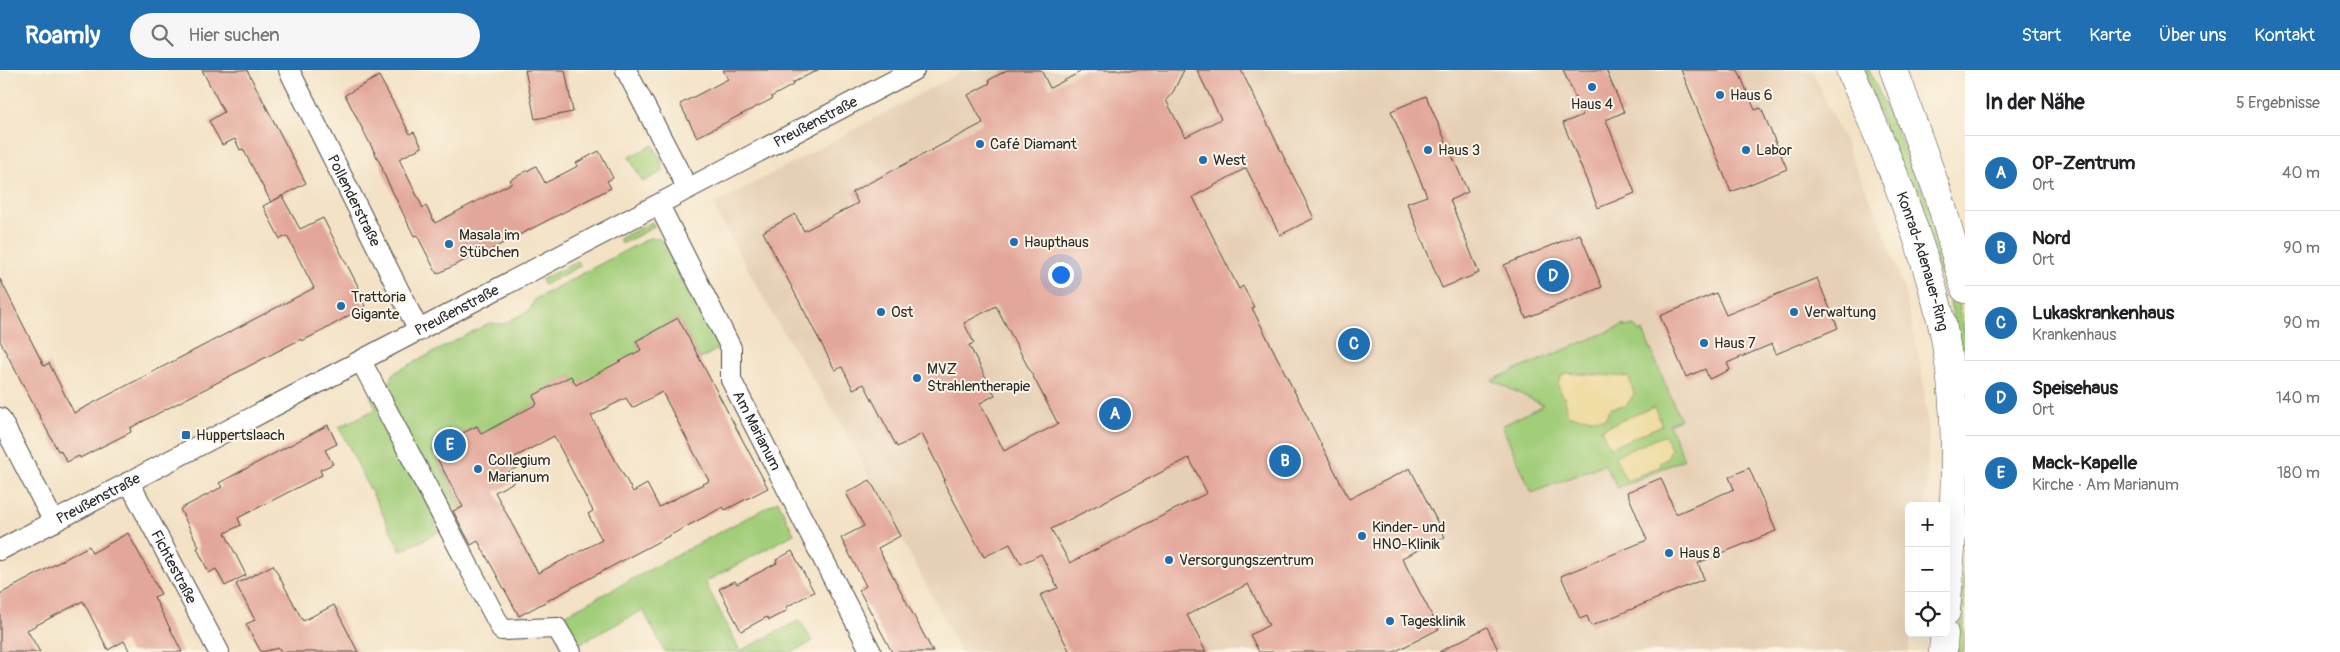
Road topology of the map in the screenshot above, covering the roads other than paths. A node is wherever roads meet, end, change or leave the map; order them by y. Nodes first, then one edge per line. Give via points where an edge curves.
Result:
1 (290, 70) edge
2 (626, 70) edge
3 (914, 70) edge
4 (1850, 70) edge
5 (1894, 70) edge
6 (688, 189) junction
7 (659, 205) junction
8 (1964, 283) edge
9 (419, 331) junction
10 (361, 361) junction
11 (0, 418) edge
12 (129, 482) junction
13 (54, 522) junction
14 (0, 550) edge
15 (1948, 592) edge
16 (1944, 637) edge
17 (219, 652) edge
18 (570, 652) edge
19 (871, 652) edge
20 (1943, 652) edge

1 - 9 street, Pollenderstraße
2 - 6 street
3 - 6 street, Preußenstraße
4 - 15 main road, Konrad-Adenauer-Ring via 1908,209 1946,343 1954,440
5 - 8 main road via 1940,196
6 - 7 street, Preußenstraße
7 - 9 street, Preußenstraße
7 - 19 street, Am Marianum via 731,348 731,380
9 - 10 street, Preußenstraße
10 - 12 street, Preußenstraße
10 - 18 street via 502,630 557,628
11 - 13 street
12 - 13 street, Preußenstraße
12 - 17 street, Fichtestraße
13 - 14 street, Preußenstraße
16 - 20 main road

